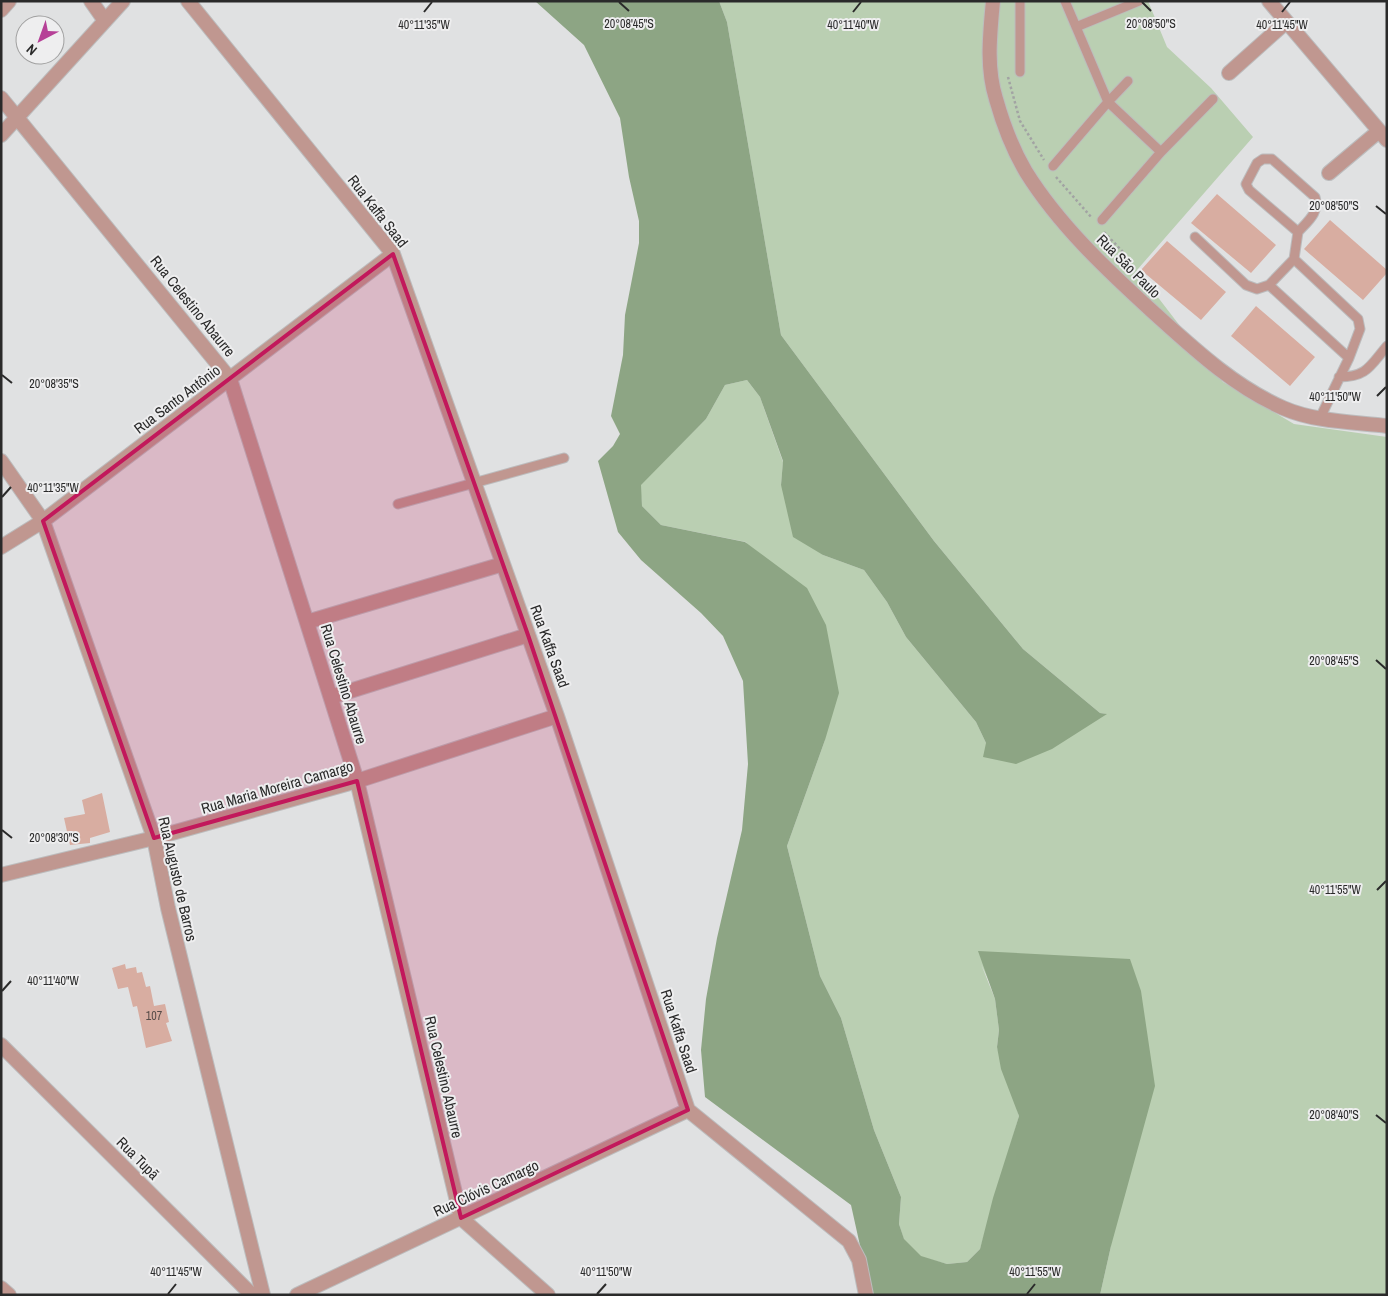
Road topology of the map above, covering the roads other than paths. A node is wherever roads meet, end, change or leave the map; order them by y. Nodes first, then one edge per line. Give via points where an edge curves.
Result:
1 (9, 1) edge
2 (91, 1) edge
3 (124, 1) edge
4 (188, 1) edge
5 (992, 1) edge
6 (1020, 1) edge
7 (1065, 1) edge
8 (1139, 1) edge
9 (1269, 1) edge
10 (1, 10) edge
11 (105, 21) junction
12 (1285, 23) junction
13 (1076, 27) junction
14 (1020, 72) dead end
15 (1229, 73) dead end
16 (1128, 81) dead end
17 (1, 98) edge
18 (1214, 99) dead end
19 (1108, 102) junction
20 (18, 116) junction
21 (1, 135) edge
22 (1383, 135) edge
23 (1161, 152) junction
24 (1052, 168) road end
25 (1329, 173) dead end
26 (1098, 223) road end
27 (1298, 232) junction
28 (1195, 237) dead end
29 (393, 254) junction
30 (1294, 259) junction
31 (1269, 286) junction
32 (1387, 346) edge
33 (1348, 358) junction
34 (1339, 377) junction
35 (230, 379) junction
36 (1320, 418) junction
37 (1387, 426) edge
38 (564, 458) dead end
39 (1, 460) edge
40 (475, 482) junction
41 (398, 504) dead end
42 (43, 520) junction
43 (1, 547) edge
44 (503, 564) junction
45 (307, 622) junction
46 (528, 635) junction
47 (331, 697) junction
48 (557, 716) junction
49 (357, 781) junction
50 (154, 838) junction
51 (1, 875) edge
52 (1, 1045) edge
53 (688, 1110) junction
54 (461, 1218) junction
55 (1, 1288) edge
56 (9, 1295) edge
57 (252, 1295) edge
58 (263, 1295) edge
59 (297, 1295) edge
60 (548, 1295) edge
61 (866, 1295) edge

1 - 10 street
2 - 11 street
3 - 11 street
4 - 29 street, Rua Kaffa Saad
5 - 36 street, Rua São Paulo via 989,58 995,97 1026,171 1052,208 1111,274 1199,354 1252,393 1285,409
6 - 14 lane
7 - 13 lane
8 - 13 lane
9 - 12 street
11 - 20 street
12 - 15 street
12 - 22 street
13 - 19 lane
16 - 19 lane
17 - 20 street, Rua Celestino Abaurre
18 - 23 lane
19 - 23 lane
19 - 24 lane
20 - 21 street
20 - 35 street, Rua Celestino Abaurre
22 - 25 street
23 - 26 lane
27 - 27 lane via 1315,212 1318,205 1315,197 1272,159 1263,159 1246,184
27 - 30 lane
28 - 31 lane via 1246,285 1257,289
29 - 35 street, Rua Santo Antônio
29 - 40 street, Rua Kaffa Saad
30 - 31 lane
30 - 33 lane via 1358,319 1360,329
31 - 33 lane
32 - 34 lane via 1364,373 1355,377
33 - 34 lane
34 - 36 lane
35 - 42 street, Rua Santo Antônio
35 - 45 street, Rua Celestino Abaurre
36 - 37 street, Rua São Paulo
38 - 40 lane
39 - 42 street, Rua Augusto de Barros
40 - 41 lane
40 - 44 street, Rua Kaffa Saad
42 - 43 street, Rua Santo Antônio
42 - 50 street, Rua Augusto de Barros
44 - 45 street
44 - 46 street, Rua Kaffa Saad
45 - 47 street, Rua Celestino Abaurre
46 - 47 street
46 - 48 street, Rua Kaffa Saad
47 - 49 street, Rua Celestino Abaurre
48 - 49 street, Rua Maria Moreira Camargo
48 - 53 street, Rua Kaffa Saad
49 - 50 street, Rua Maria Moreira Camargo
49 - 54 street, Rua Celestino Abaurre
50 - 51 street, Rua Maria Moreira Camargo
50 - 58 street, Rua Augusto de Barros via 168,908
52 - 57 street, Rua Tupã
53 - 54 street, Rua Clóvis Camargo
53 - 61 street via 849,1241 859,1260
54 - 59 street, Rua Clóvis Camargo
54 - 60 street
55 - 56 street

